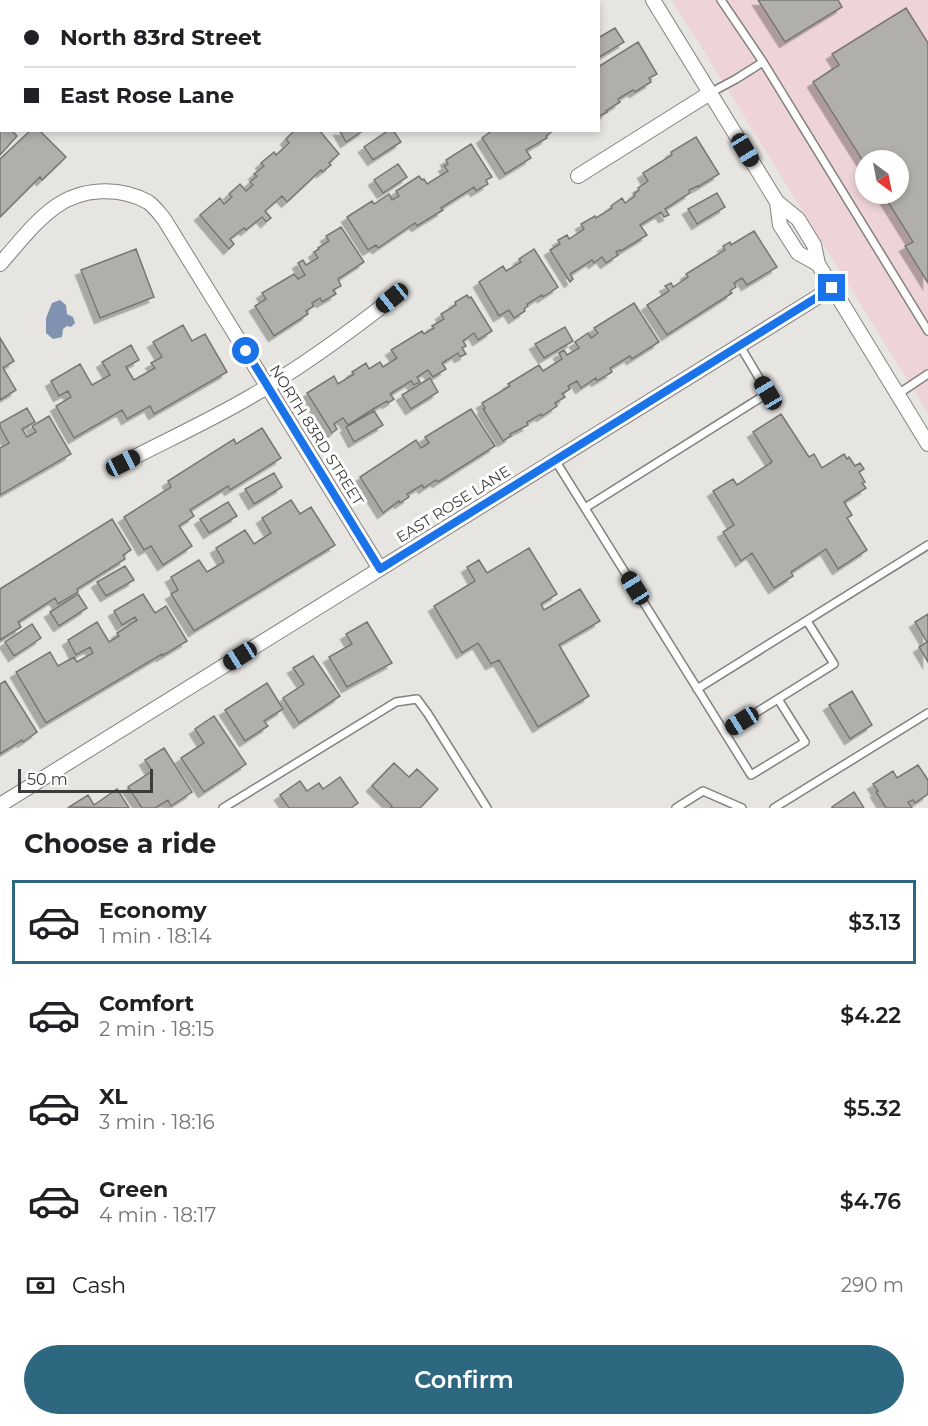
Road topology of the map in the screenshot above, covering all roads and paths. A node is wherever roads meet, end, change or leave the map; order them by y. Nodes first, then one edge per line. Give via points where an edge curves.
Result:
1 (653, 0) edge
2 (721, 0) edge
3 (763, 62) junction
4 (710, 93) junction
5 (578, 176) dead end
6 (0, 264) edge
7 (832, 288) junction
8 (398, 294) dead end
9 (928, 331) edge
10 (740, 346) junction
11 (928, 374) edge
12 (268, 386) junction
13 (898, 394) junction
14 (928, 444) edge
15 (555, 460) junction
16 (123, 463) dead end
17 (585, 508) junction
18 (928, 545) edge
19 (380, 569) junction
20 (807, 621) junction
21 (697, 689) junction
22 (778, 699) junction
23 (928, 713) edge
24 (724, 732) junction
25 (0, 805) edge
26 (223, 808) edge
27 (487, 808) edge
28 (676, 808) edge
29 (742, 808) edge
30 (774, 808) edge

1 - 4 street
2 - 3 lane
3 - 4 lane
3 - 9 lane
4 - 5 street
4 - 7 street via 777,202 798,219
6 - 12 street, NORTH 83RD STREET via 41,219 72,196 110,190 150,203 164,219
7 - 10 street, EAST ROSE LANE
7 - 13 street
8 - 12 street
10 - 15 street, EAST ROSE LANE
10 - 17 lane via 768,393
11 - 13 lane
12 - 16 street
12 - 19 street, NORTH 83RD STREET
13 - 14 street
15 - 17 lane
15 - 19 street, EAST ROSE LANE
17 - 21 lane
18 - 20 lane
19 - 25 street, EAST ROSE LANE
20 - 21 lane
20 - 22 lane via 834,664
21 - 24 lane
22 - 24 lane
22 - 24 lane via 805,742 752,776
23 - 30 lane
26 - 27 lane via 396,702 417,699
28 - 29 lane via 703,791

